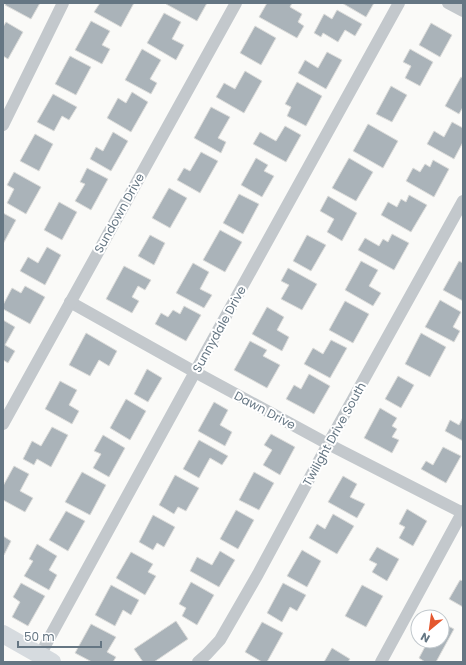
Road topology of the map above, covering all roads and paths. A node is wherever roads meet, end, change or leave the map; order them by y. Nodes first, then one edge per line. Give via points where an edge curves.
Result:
1 (64, 3) edge
2 (236, 3) edge
3 (399, 3) edge
4 (448, 3) edge
5 (463, 11) edge
6 (3, 125) edge
7 (463, 201) edge
8 (70, 302) junction
9 (195, 372) junction
10 (3, 424) edge
11 (328, 444) junction
12 (463, 512) edge
13 (3, 634) edge
14 (46, 659) edge
15 (198, 662) edge
16 (381, 662) edge

1 - 6 street
2 - 8 street, Sundown Drive
3 - 9 street, Sunnydale Drive
4 - 5 street
7 - 11 street, Twilight Drive South
8 - 9 street, Dawn Drive
8 - 10 street, Sundown Drive
9 - 11 street, Dawn Drive
9 - 14 street, Sunnydale Drive
11 - 12 street, Dawn Drive
11 - 15 street, Twilight Drive South via 220,640
12 - 16 street
13 - 14 street

